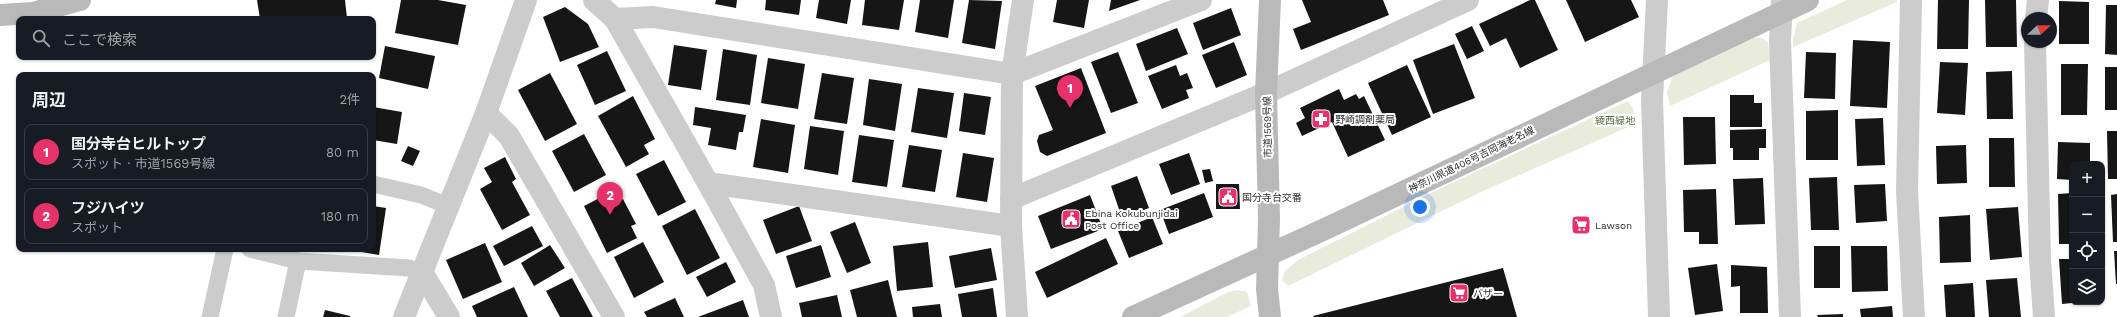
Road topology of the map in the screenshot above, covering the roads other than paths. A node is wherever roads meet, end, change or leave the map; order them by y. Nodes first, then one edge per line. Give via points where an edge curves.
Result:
1 (80, 0) edge
2 (526, 0) edge
3 (594, 0) edge
4 (1023, 0) edge
5 (1201, 0) edge
6 (1270, 0) edge
7 (1468, 0) edge
8 (1657, 0) edge
9 (1808, 0) edge
10 (1911, 0) edge
11 (2038, 0) edge
12 (1782, 6) edge
13 (2037, 12) edge
14 (0, 15) edge
15 (614, 19) junction
16 (2035, 48) edge
17 (1654, 72) junction
18 (1012, 74) junction
19 (1266, 93) junction
20 (486, 114) junction
21 (708, 183) junction
22 (376, 185) edge
23 (1011, 199) junction
24 (448, 206) junction
25 (1011, 226) junction
26 (224, 252) edge
27 (262, 252) edge
28 (1268, 254) junction
29 (298, 261) junction
30 (422, 272) junction
31 (1139, 316) edge
32 (210, 317) edge
33 (286, 317) edge
34 (404, 317) edge
35 (449, 317) edge
36 (614, 317) edge
37 (771, 317) edge
38 (1017, 317) edge
39 (1270, 317) edge
40 (1659, 317) edge
41 (1790, 317) edge
42 (1914, 317) edge
43 (2044, 317) edge

1 - 14 main road via 33,13
2 - 20 street
3 - 15 street
4 - 18 street
5 - 18 street
6 - 19 main road, 市道1569号線
7 - 19 street
8 - 17 street
9 - 12 main road, 神奈川県道406号吉岡海老名線
10 - 42 street via 1908,191
11 - 13 street
12 - 17 main road, 神奈川県道406号吉岡海老名線
12 - 41 street via 1780,40
15 - 18 street via 653,17
15 - 21 street
16 - 43 street via 2040,259
17 - 28 main road, 神奈川県道406号吉岡海老名線
17 - 40 street via 1652,100
18 - 23 street
19 - 23 street
19 - 28 main road, 市道1569号線
20 - 24 street
20 - 36 street via 509,136
21 - 25 street
21 - 37 street via 764,285
22 - 24 lane via 421,195
23 - 25 street
24 - 30 street
25 - 38 street
26 - 32 lane
27 - 29 lane
28 - 31 main road, 神奈川県道406号吉岡海老名線
28 - 39 main road, 市道1569号線 via 1267,289
29 - 30 lane via 409,268
29 - 33 lane
30 - 34 street
30 - 35 street

